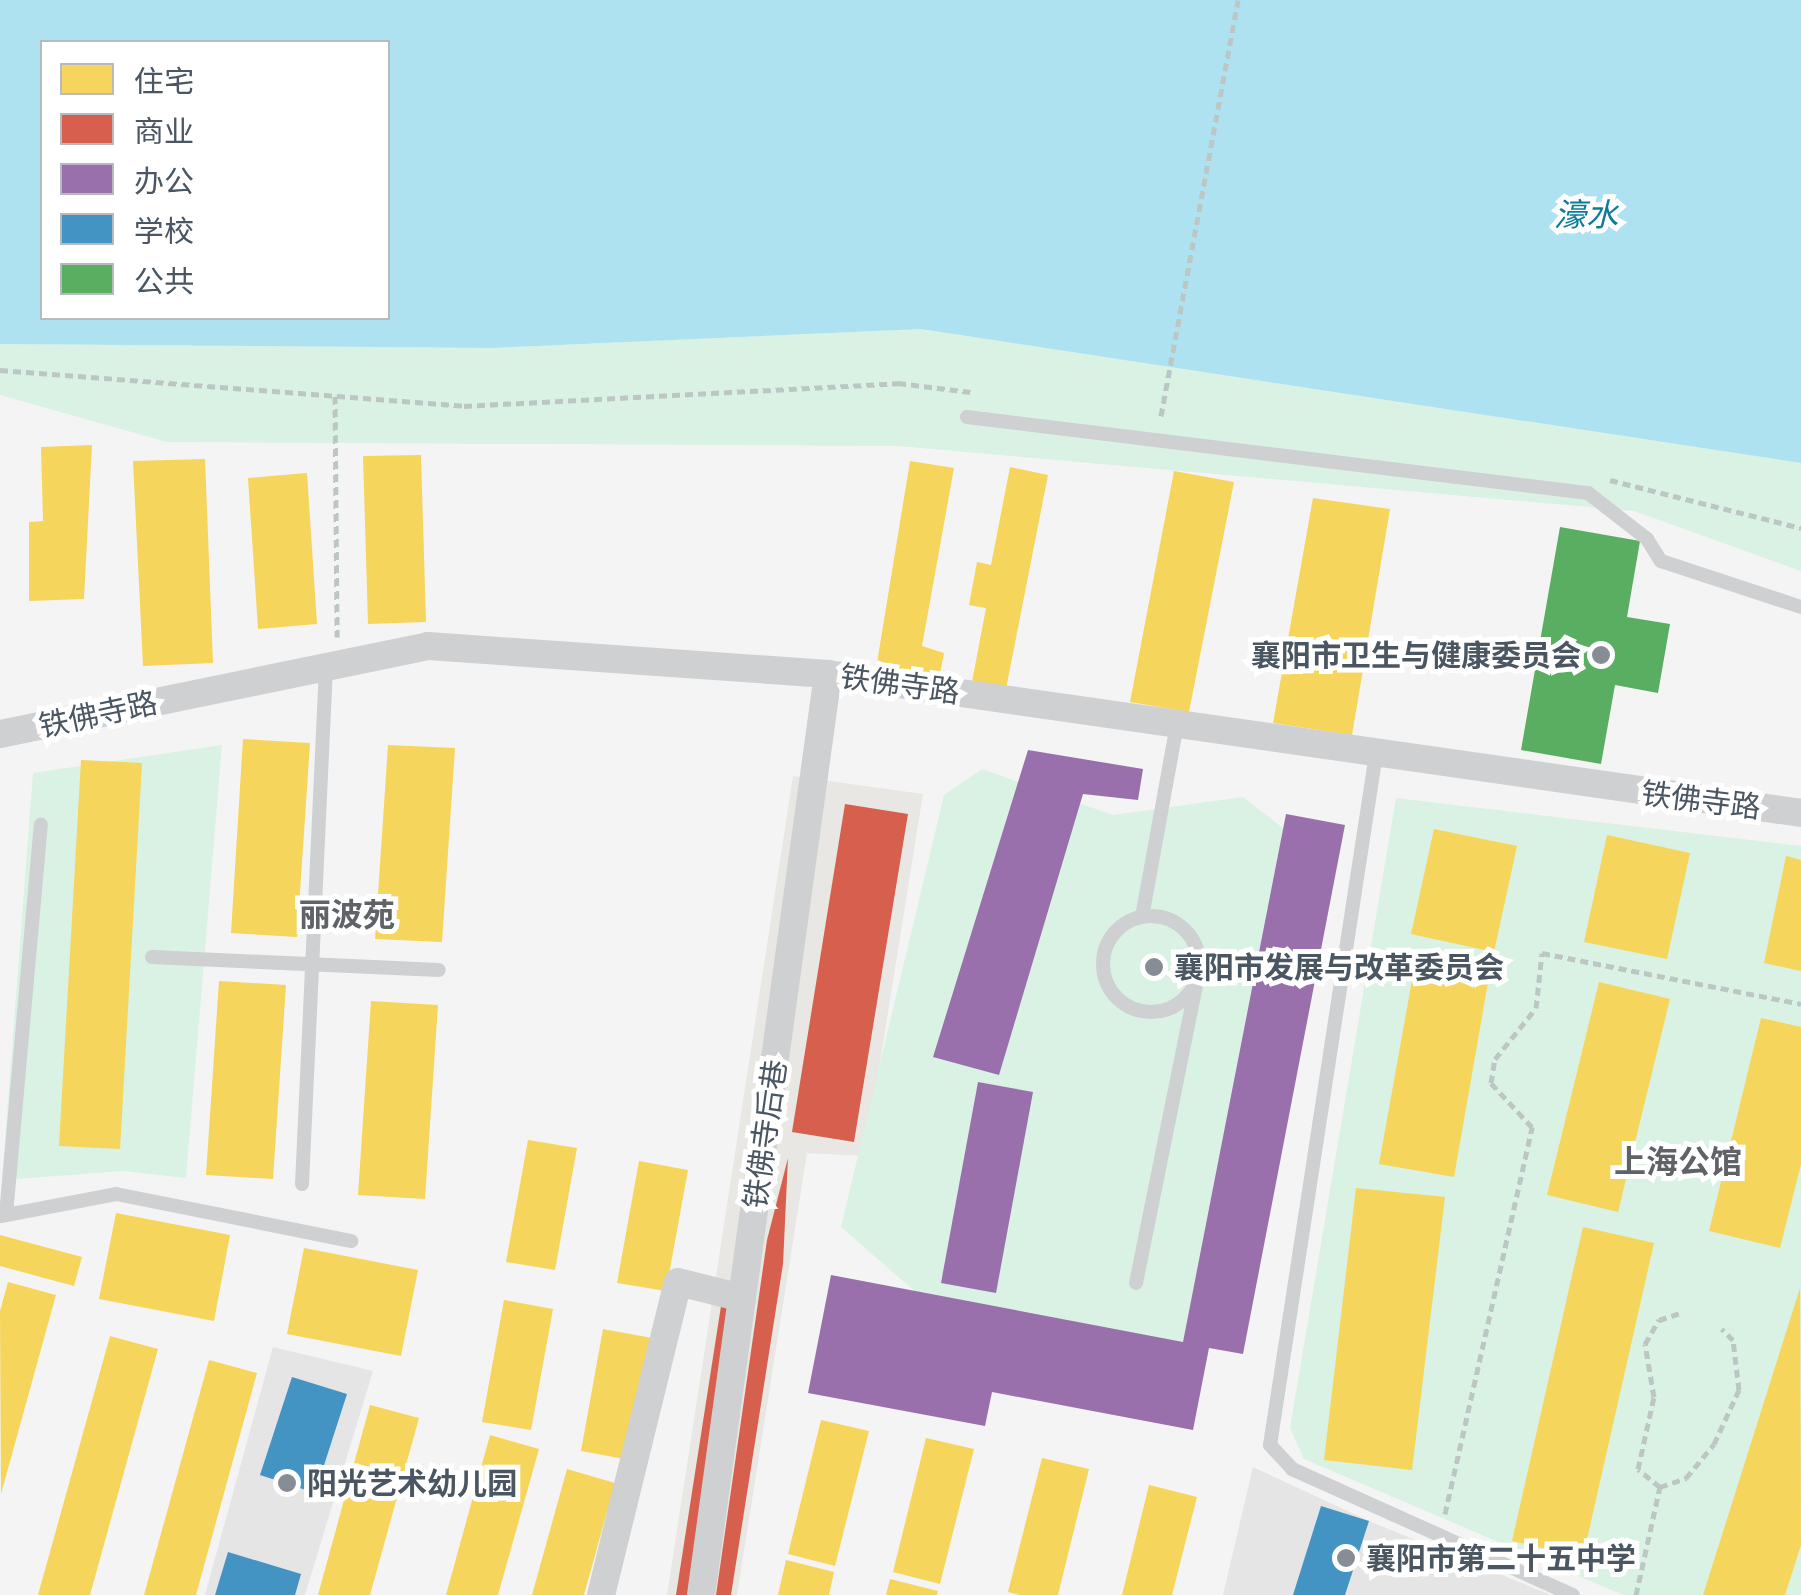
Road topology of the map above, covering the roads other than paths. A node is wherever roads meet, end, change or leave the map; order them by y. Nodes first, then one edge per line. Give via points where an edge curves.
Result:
1 (968, 417) dead end
2 (1801, 607) edge
3 (332, 666) junction
4 (828, 674) junction
5 (1177, 724) junction
6 (0, 734) edge
7 (1376, 754) junction
8 (1801, 813) edge
9 (41, 825) dead end
10 (1142, 917) junction
11 (152, 957) dead end
12 (312, 963) junction
13 (439, 970) dead end
14 (1198, 975) junction
15 (302, 1184) dead end
16 (3, 1216) edge
17 (351, 1241) dead end
18 (1136, 1283) dead end
19 (742, 1298) junction
20 (601, 1595) edge
21 (701, 1595) edge
22 (1573, 1595) edge

1 - 2 lane via 1588,494 1647,538 1661,562
3 - 4 street, 铁佛寺路 via 428,646
3 - 6 street, 铁佛寺路
3 - 12 lane
4 - 5 street, 铁佛寺路
4 - 19 street, 铁佛寺后巷
5 - 7 street, 铁佛寺路
5 - 10 lane
7 - 8 street, 铁佛寺路
7 - 22 lane via 1270,1445 1292,1470
9 - 16 lane
10 - 14 lane via 1186,930
10 - 14 lane via 1106,946 1112,992 1152,1012 1181,1001
11 - 12 lane
12 - 13 lane
12 - 15 lane
14 - 18 lane
16 - 17 lane via 116,1194
19 - 20 street via 678,1282
19 - 21 street, 铁佛寺后巷

